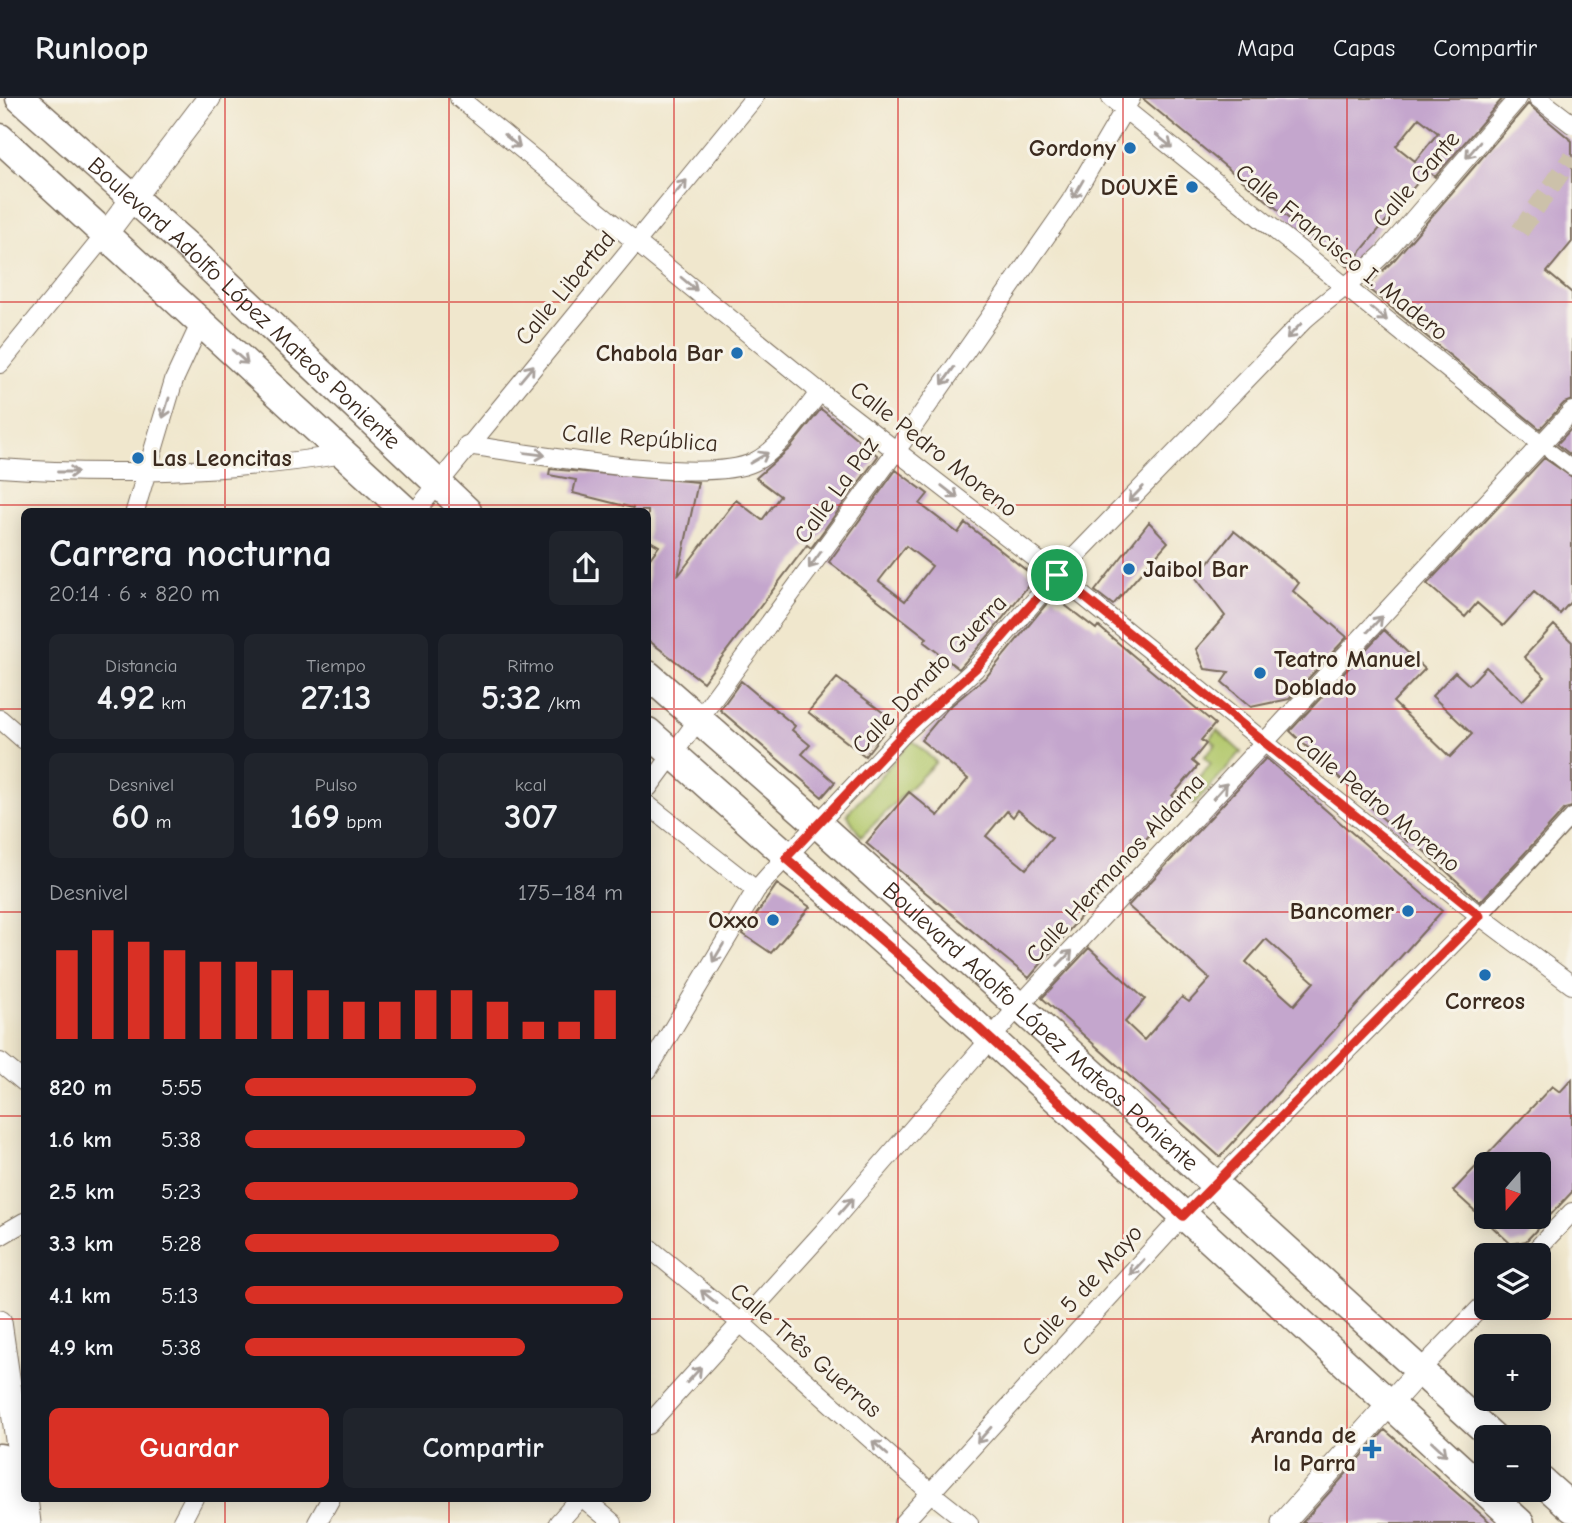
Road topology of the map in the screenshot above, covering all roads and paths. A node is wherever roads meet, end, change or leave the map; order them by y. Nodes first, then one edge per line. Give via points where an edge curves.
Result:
1 (20, 98) edge
2 (209, 98) edge
3 (459, 98) edge
4 (754, 98) edge
5 (1518, 98) edge
6 (1538, 98) edge
7 (1122, 102) edge
8 (1572, 124) edge
9 (0, 138) edge
10 (134, 198) junction
11 (105, 235) junction
12 (636, 241) junction
13 (1346, 287) junction
14 (201, 323) junction
15 (0, 364) edge
16 (820, 392) junction
17 (1572, 411) edge
18 (467, 445) junction
19 (1542, 445) junction
20 (896, 451) junction
21 (344, 454) junction
22 (0, 468) edge
23 (1572, 468) edge
24 (146, 471) junction
25 (438, 483) junction
26 (136, 508) edge
27 (403, 508) edge
28 (418, 508) edge
29 (464, 508) edge
30 (1057, 575) junction
31 (651, 678) edge
32 (0, 719) edge
33 (697, 720) junction
34 (651, 735) edge
35 (21, 737) edge
36 (1265, 743) junction
37 (672, 755) junction
38 (651, 784) edge
39 (651, 807) edge
40 (1572, 816) edge
41 (819, 825) junction
42 (786, 858) junction
43 (756, 890) junction
44 (1480, 916) junction
45 (1572, 985) edge
46 (1018, 1007) junction
47 (990, 1039) junction
48 (0, 1062) edge
49 (651, 1065) edge
50 (21, 1080) edge
51 (1213, 1184) junction
52 (1572, 1212) edge
53 (1183, 1216) junction
54 (21, 1224) edge
55 (0, 1236) edge
56 (1542, 1243) edge
57 (651, 1249) edge
58 (1474, 1314) edge
59 (0, 1322) edge
60 (742, 1324) junction
61 (1420, 1370) junction
62 (1389, 1402) junction
63 (651, 1422) edge
64 (1480, 1425) edge
65 (0, 1458) edge
66 (21, 1467) edge
67 (1551, 1489) edge
68 (931, 1493) junction
69 (27, 1502) edge
70 (192, 1502) edge
71 (329, 1502) edge
72 (577, 1502) edge
73 (586, 1502) edge
74 (1572, 1508) edge
75 (7, 1523) edge
76 (30, 1523) edge
77 (181, 1523) edge
78 (317, 1523) edge
79 (558, 1523) edge
80 (613, 1523) edge
81 (903, 1523) edge
82 (969, 1523) edge
83 (1283, 1523) edge
84 (1520, 1523) edge

1 - 10 main road, Boulevard Adolfo López Mateos Poniente
2 - 10 street
3 -> 12 street, Calle Pedro Moreno
12 -> 4 street, Calle Libertad
5 -> 13 street, Calle Gante via 1386,251
6 - 8 street
7 -> 13 street, Calle Francisco I. Madero
7 -> 20 street, Calle La Paz via 1070,202
9 - 11 main road, Boulevard Adolfo López Mateos Poniente
10 - 11 street
10 - 25 main road, Boulevard Adolfo López Mateos Poniente
11 - 14 main road, Boulevard Adolfo López Mateos Poniente
11 - 15 street
12 -> 16 street, Calle Pedro Moreno
18 -> 12 street, Calle Libertad
13 -> 19 street, Calle Francisco I. Madero
13 -> 30 street, Calle Donato Guerra via 1304,320
14 -> 21 main road, Boulevard Adolfo López Mateos Poniente
14 -> 24 street via 174,380
18 -> 16 street, Calle República via 630,466 738,468 771,451
16 - 20 street, Calle Pedro Moreno
17 - 19 street, Calle Hermanos Aldama
18 - 25 street, Calle Libertad
19 - 23 street
36 -> 19 street, Calle Hermanos Aldama
20 -> 30 street, Calle Pedro Moreno
20 -> 33 street, Calle La Paz
21 - 24 street
21 - 27 main road, Boulevard Adolfo López Mateos Poniente
22 -> 24 street via 62,473
24 - 26 street
25 - 28 street, Calle Libertad
25 - 29 main road, Boulevard Adolfo López Mateos Poniente
30 - 36 street, Calle Pedro Moreno
30 - 41 street, Calle Donato Guerra via 975,669 903,734
31 - 33 main road, Boulevard Adolfo López Mateos Poniente
32 - 35 street
33 - 37 street, Calle La Paz
33 - 41 main road, Boulevard Adolfo López Mateos Poniente
34 - 37 main road, Boulevard Adolfo López Mateos Poniente
36 - 44 street, Calle Pedro Moreno
46 -> 36 street, Calle Hermanos Aldama
37 - 38 street, Calle La Paz
37 - 42 main road, Boulevard Adolfo López Mateos Poniente
39 - 43 street
40 - 44 street
41 - 42 street, Calle Donato Guerra
41 - 46 main road, Boulevard Adolfo López Mateos Poniente
42 - 43 street, Calle Donato Guerra
42 - 47 main road, Boulevard Adolfo López Mateos Poniente
43 -> 49 street, Calle Donato Guerra
44 - 45 street, Calle Pedro Moreno
44 - 51 street, Calle 5 de Mayo
46 - 47 street, Calle Hermanos Aldama
46 - 51 main road, Boulevard Adolfo López Mateos Poniente
47 - 53 main road, Boulevard Adolfo López Mateos Poniente
60 -> 47 street, Calle Hermanos Aldama
48 - 50 street
51 - 53 street, Calle 5 de Mayo
51 - 61 main road, Boulevard Adolfo López Mateos Poniente
52 - 56 street
53 - 62 main road, Boulevard Adolfo López Mateos Poniente
53 -> 68 street, Calle 5 de Mayo
54 - 55 street
60 -> 57 street, Calle Três Guerras
58 - 61 street
59 - 66 street
63 -> 60 street, Calle Hermanos Aldama
68 -> 60 street, Calle Três Guerras
61 - 62 street
61 - 64 main road, Boulevard Adolfo López Mateos Poniente
62 - 83 street
62 -> 84 main road, Boulevard Adolfo López Mateos Poniente
65 - 75 main road
67 - 74 main road
68 - 81 street, Calle 5 de Mayo
68 - 82 street, Calle Três Guerras
69 - 76 street
70 - 77 street
71 - 78 street
72 - 79 street
73 - 80 street

